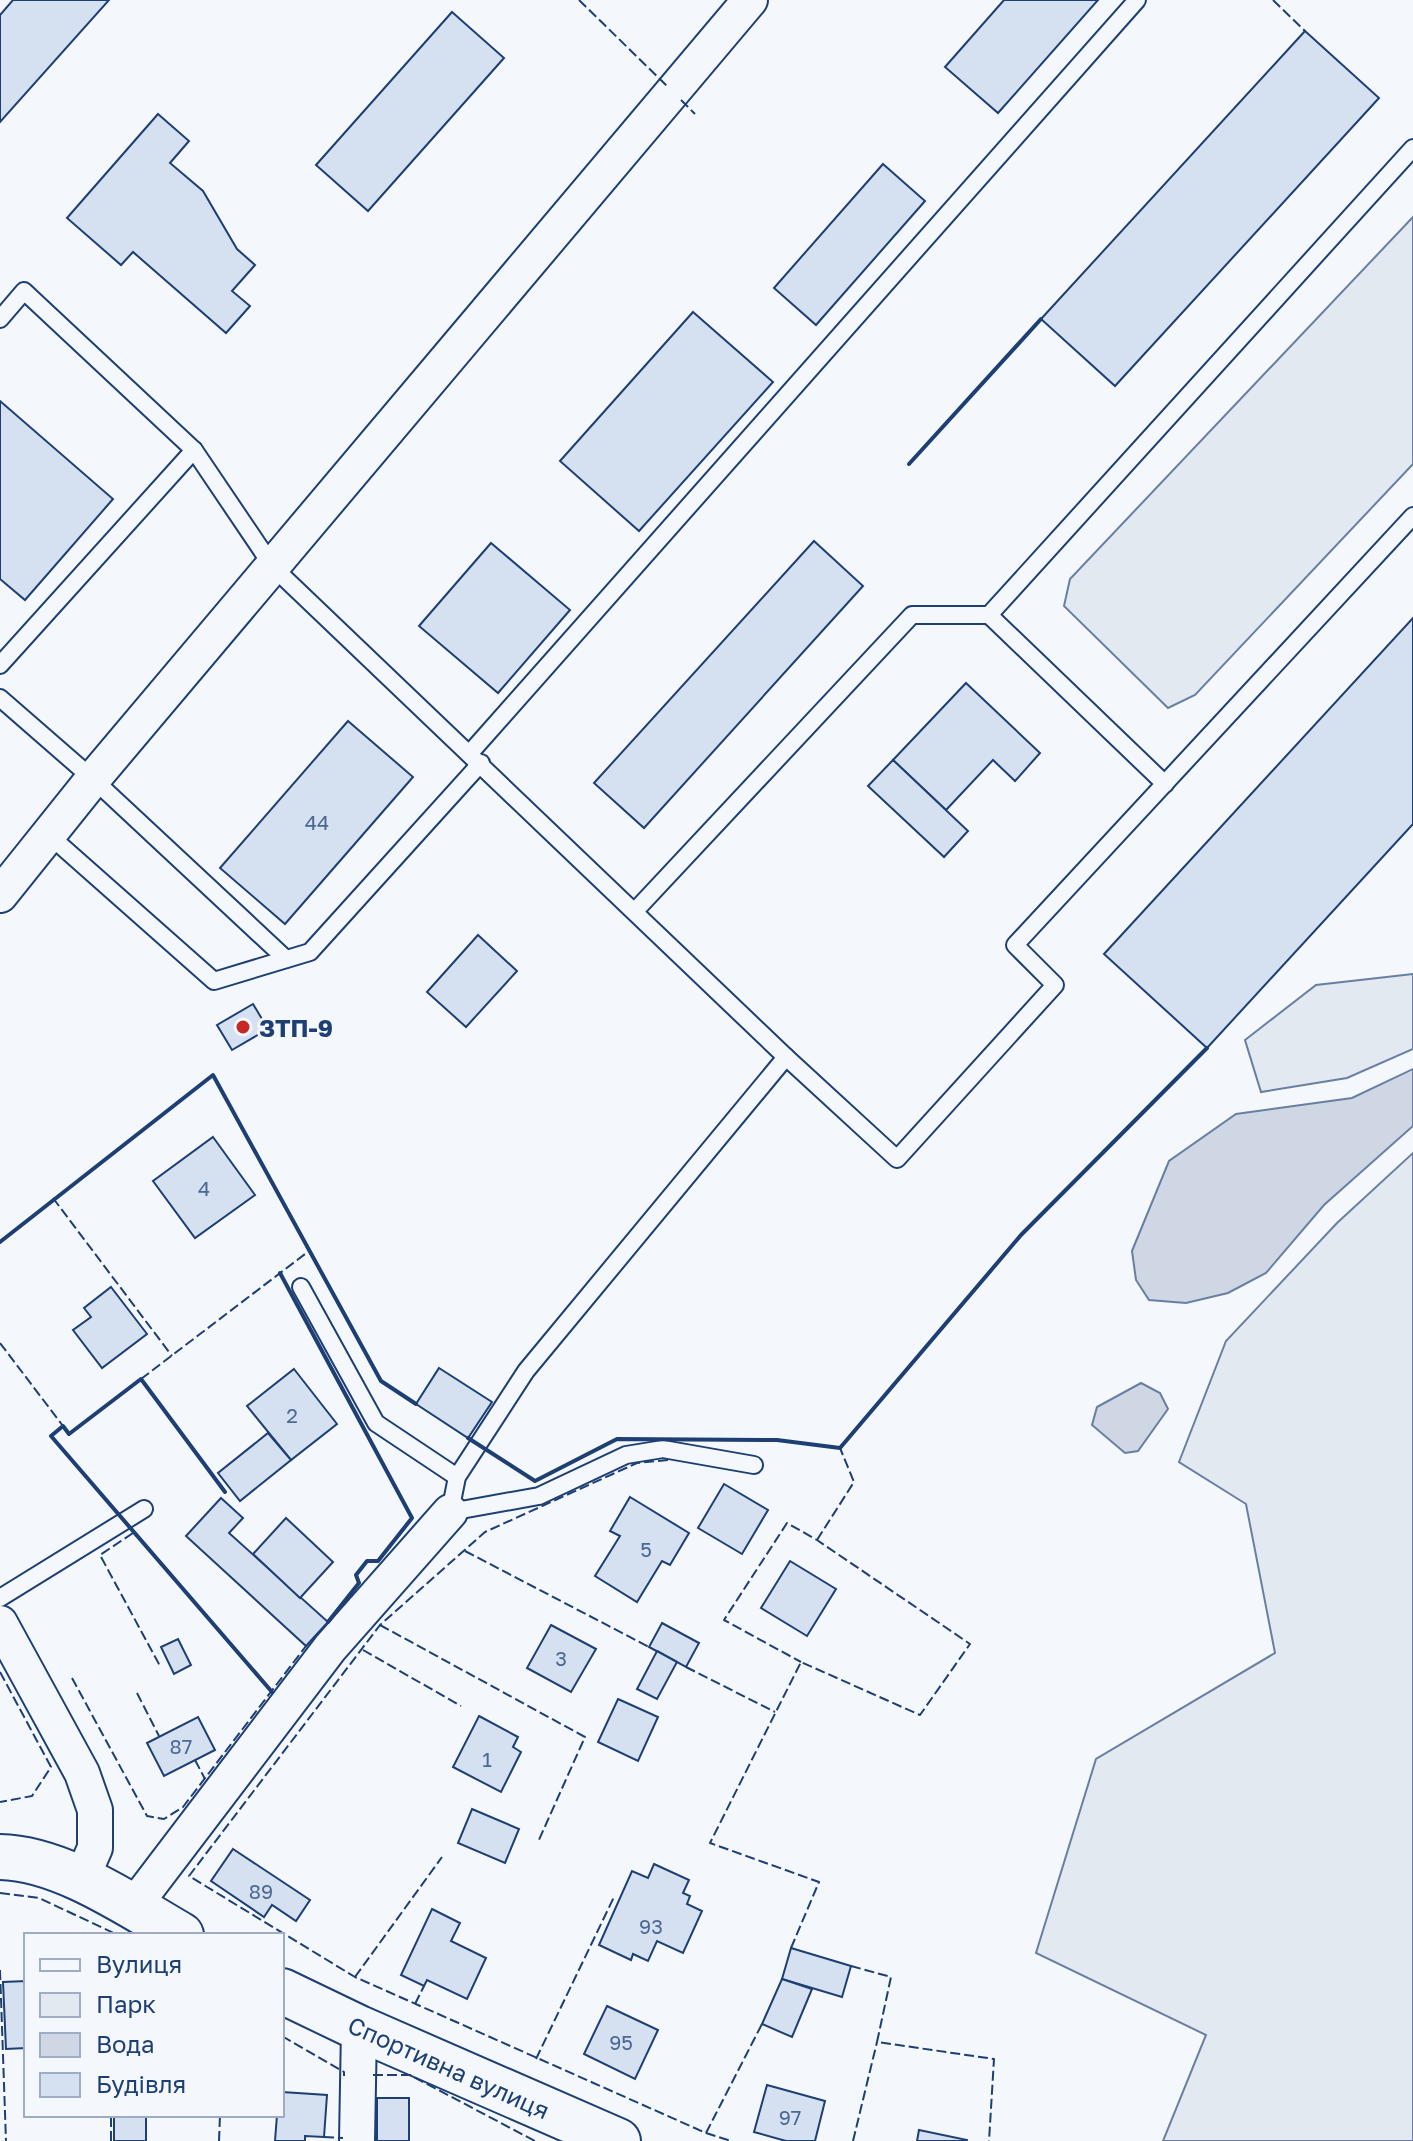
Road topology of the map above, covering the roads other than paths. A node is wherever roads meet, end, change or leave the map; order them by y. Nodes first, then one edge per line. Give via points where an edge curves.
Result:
1 (750, 0) edge
2 (1137, 0) edge
3 (1413, 148) edge
4 (0, 319) edge
5 (194, 450) junction
6 (1413, 516) edge
7 (273, 567) junction
8 (989, 615) junction
9 (0, 665) edge
10 (0, 698) edge
11 (476, 758) junction
12 (93, 779) junction
13 (1165, 784) junction
14 (49, 835) junction
15 (0, 895) edge
16 (635, 911) junction
17 (286, 959) junction
18 (786, 1057) junction
19 (301, 1287) dead end
20 (754, 1465) dead end
21 (457, 1477) junction
22 (144, 1509) dead end
23 (450, 1512) junction
24 (0, 1598) edge
25 (0, 1623) edge
26 (0, 1857) edge
27 (81, 1880) junction
28 (133, 1907) junction
29 (178, 1933) edge
30 (284, 1992) edge
31 (359, 2028) junction
32 (357, 2141) edge
33 (618, 2141) edge

1 - 7 street
2 - 11 lane
3 - 8 lane
4 - 5 lane via 24,291
5 - 7 lane
5 - 9 lane
6 - 13 lane
7 - 11 lane
7 - 12 street
8 - 13 lane
8 - 16 lane via 912,615
10 - 12 lane
11 - 16 lane
11 - 17 lane via 310,952
12 - 14 street
12 - 17 lane
13 - 18 lane via 1015,945 1055,985 897,1159
14 - 15 street
14 - 17 lane via 214,981
16 - 18 lane
18 - 21 lane via 526,1371
19 - 21 lane via 376,1423
20 - 23 lane via 663,1449 626,1455 539,1496
21 - 23 lane
22 - 24 lane
23 - 28 street via 330,1648
25 - 27 street via 82,1773 95,1810 95,1848
26 - 27 street via 54,1868
27 - 28 street
28 - 29 street
30 - 31 street, Спортивна вулиця
31 - 32 street
31 - 33 street, Спортивна вулиця

